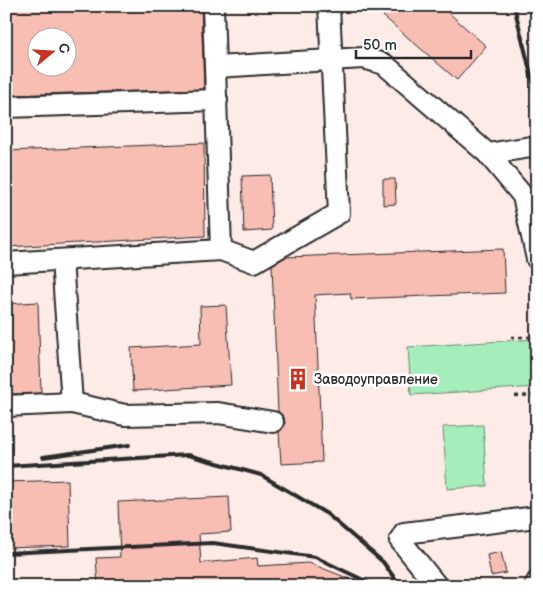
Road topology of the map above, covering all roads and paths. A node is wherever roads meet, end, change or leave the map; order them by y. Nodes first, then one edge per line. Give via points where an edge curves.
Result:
1 (213, 6) edge
2 (329, 6) edge
3 (332, 59) junction
4 (216, 67) junction
5 (217, 100) junction
6 (6, 107) edge
7 (537, 146) edge
8 (488, 154) junction
9 (221, 250) junction
10 (537, 259) edge
11 (62, 260) junction
12 (6, 263) edge
13 (511, 337) dead end
14 (537, 337) edge
15 (537, 395) edge
16 (515, 396) dead end
17 (72, 403) junction
18 (6, 406) edge
19 (273, 422) dead end
20 (537, 517) edge
21 (537, 582) edge
22 (437, 586) edge
23 (535, 586) edge

1 - 4 lane
2 - 3 lane
3 - 4 lane
3 - 8 lane via 362,58 384,64
3 - 9 lane via 339,213 254,262
4 - 5 lane
5 - 6 lane
5 - 9 lane
7 - 8 lane
8 - 10 lane via 523,196
9 - 11 lane
11 - 12 lane
11 - 17 lane
13 - 14 path
15 - 16 path
17 - 18 lane
17 - 19 lane via 125,416 218,413
20 - 22 lane via 404,533 400,540
21 - 23 lane

